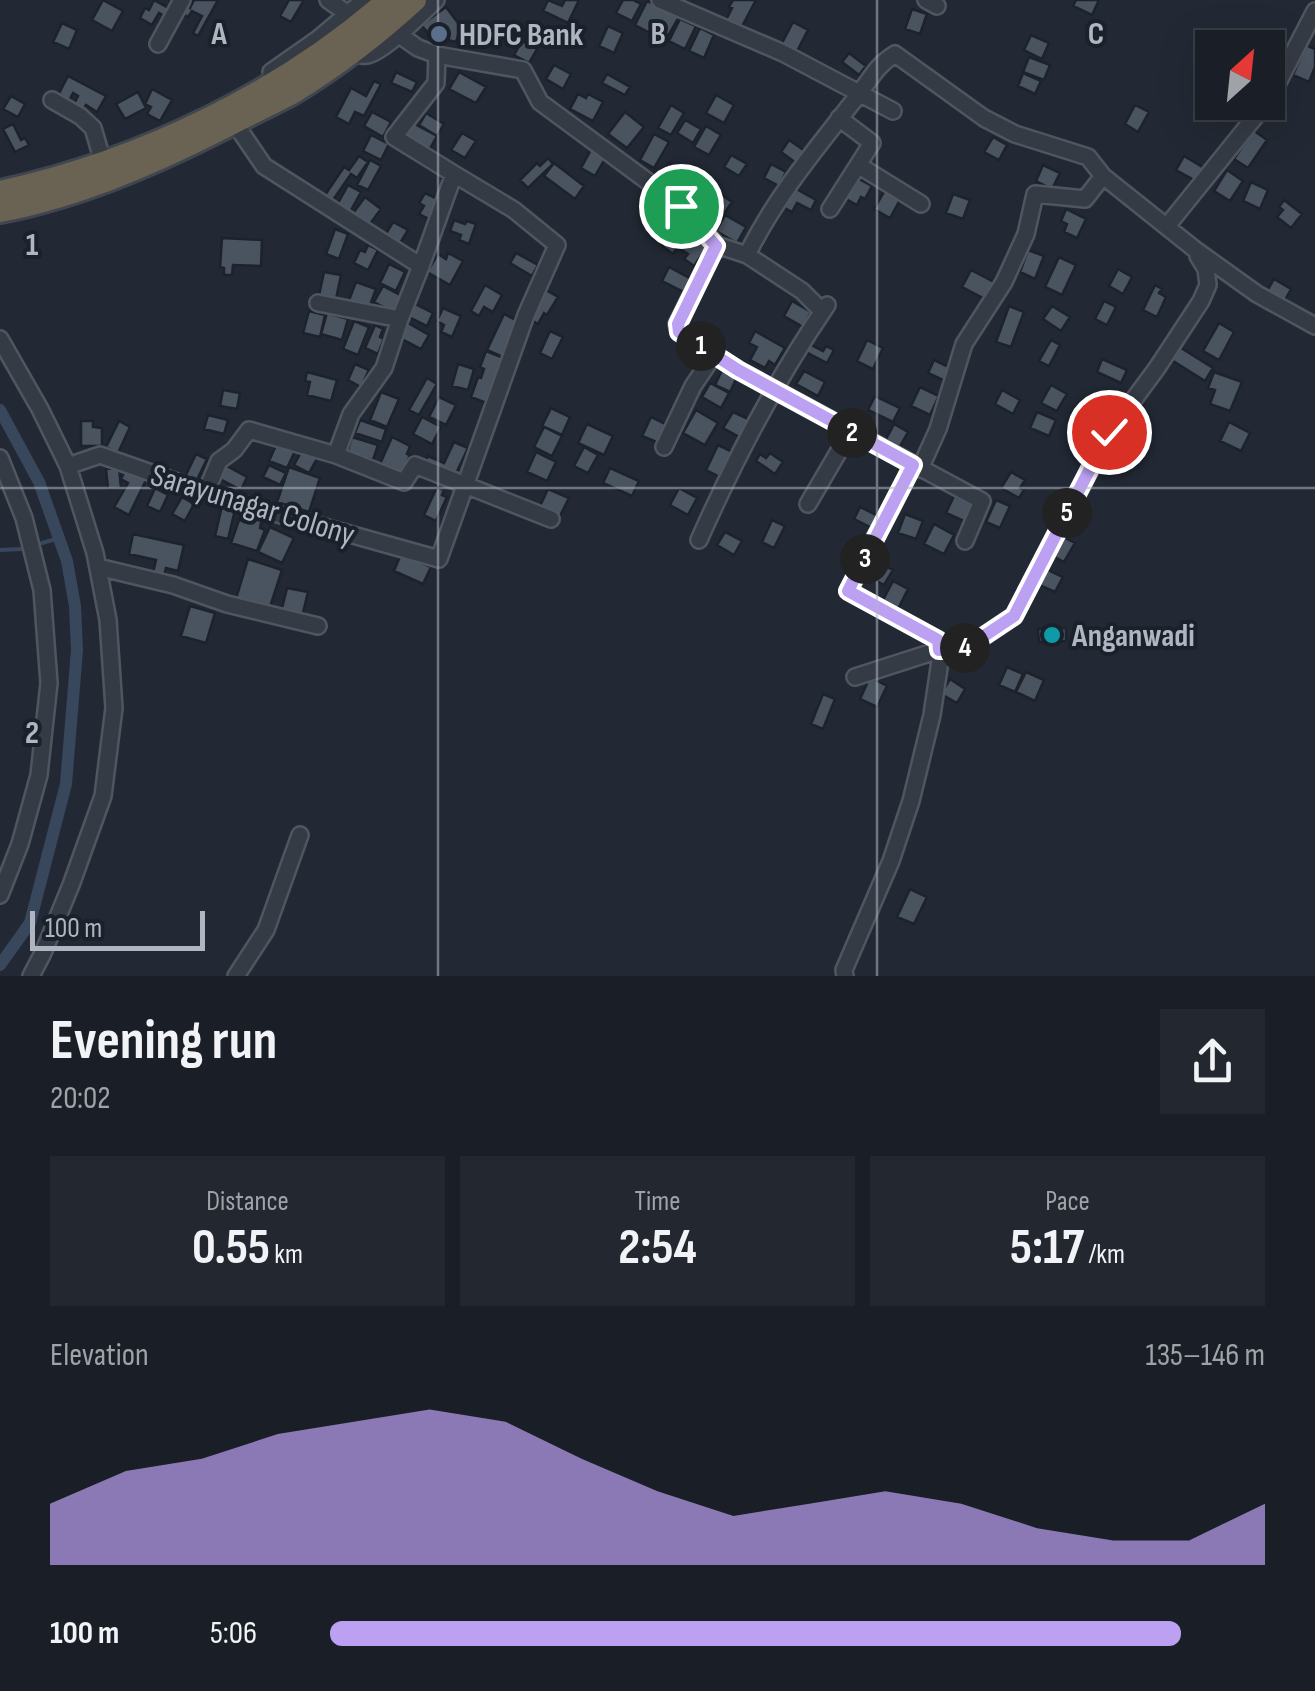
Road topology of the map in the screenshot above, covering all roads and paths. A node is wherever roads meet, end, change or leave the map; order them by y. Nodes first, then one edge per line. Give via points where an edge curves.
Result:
1 (182, 0) edge
2 (328, 0) edge
3 (364, 0) edge
4 (388, 0) edge
5 (414, 0) edge
6 (436, 0) edge
7 (660, 0) edge
8 (1315, 11) edge
9 (348, 14) junction
10 (398, 34) junction
11 (158, 44) dead end
12 (352, 50) junction
13 (444, 56) junction
14 (1285, 68) edge
15 (860, 93) junction
16 (52, 100) dead end
17 (894, 111) dead end
18 (208, 118) junction
19 (839, 118) junction
20 (1252, 120) edge
21 (234, 122) junction
22 (104, 162) junction
23 (858, 166) junction
24 (454, 174) junction
25 (1102, 176) junction
26 (0, 192) edge
27 (921, 204) dead end
28 (830, 209) dead end
29 (0, 211) edge
30 (1166, 226) junction
31 (716, 246) junction
32 (1194, 248) junction
33 (747, 255) junction
34 (420, 266) junction
35 (318, 303) dead end
36 (400, 318) junction
37 (1315, 326) edge
38 (0, 339) edge
39 (714, 355) junction
40 (774, 390) junction
41 (850, 432) junction
42 (664, 446) dead end
43 (336, 455) junction
44 (0, 458) edge
45 (68, 466) junction
46 (917, 467) junction
47 (464, 486) junction
48 (206, 492) junction
49 (808, 504) dead end
50 (551, 519) dead end
51 (699, 540) dead end
52 (965, 541) dead end
53 (98, 567) junction
54 (318, 626) dead end
55 (939, 650) junction
56 (856, 677) dead end
57 (300, 834) dead end
58 (0, 894) edge
59 (31, 976) edge
60 (236, 976) edge
61 (844, 976) edge

1 - 11 street
2 - 9 street
3 - 9 street
4 - 18 highway via 318,54
5 - 12 highway
6 - 10 street
7 - 15 street
8 - 14 street
9 - 18 street
10 - 12 street via 370,55
10 - 13 street
12 - 21 highway
13 - 24 street via 436,83 394,137
13 - 31 street via 523,70 540,102 681,206
15 - 17 street
15 - 19 street
15 - 25 street via 882,62 899,55 984,118 1088,157
16 - 22 street via 93,128
18 - 22 highway
19 - 23 street via 872,143
19 - 33 street
20 - 30 street
21 - 29 highway via 104,182
21 - 34 street via 264,166
22 - 26 highway
23 - 27 street
23 - 28 street
24 - 34 street
24 - 47 street via 557,245
25 - 30 street
25 - 46 street via 1084,199 1035,194 1026,234 964,344 938,429
30 - 32 street
31 - 33 street
31 - 39 street via 678,324 679,332
32 - 37 street
32 - 55 street via 1206,270 1202,301 1109,432 1014,616 963,650
33 - 40 street via 824,308
34 - 36 street
35 - 36 street
36 - 43 street via 384,368 351,414
38 - 45 street
39 - 40 street
39 - 42 street
40 - 41 street
40 - 51 street
41 - 46 street
41 - 49 street
43 - 47 street via 404,482 415,465
43 - 48 street via 249,430 220,461
44 - 58 street via 42,590 49,683 39,775
45 - 48 street, Sarayunagar Colony via 100,455
45 - 53 street
46 - 52 street via 982,501
46 - 55 street via 848,591 938,640
47 - 48 street, Sarayunagar Colony via 440,560
47 - 50 street
53 - 54 street
53 - 59 street via 114,708 103,796
55 - 56 street
55 - 61 street via 932,716 911,801
57 - 60 street via 266,930

